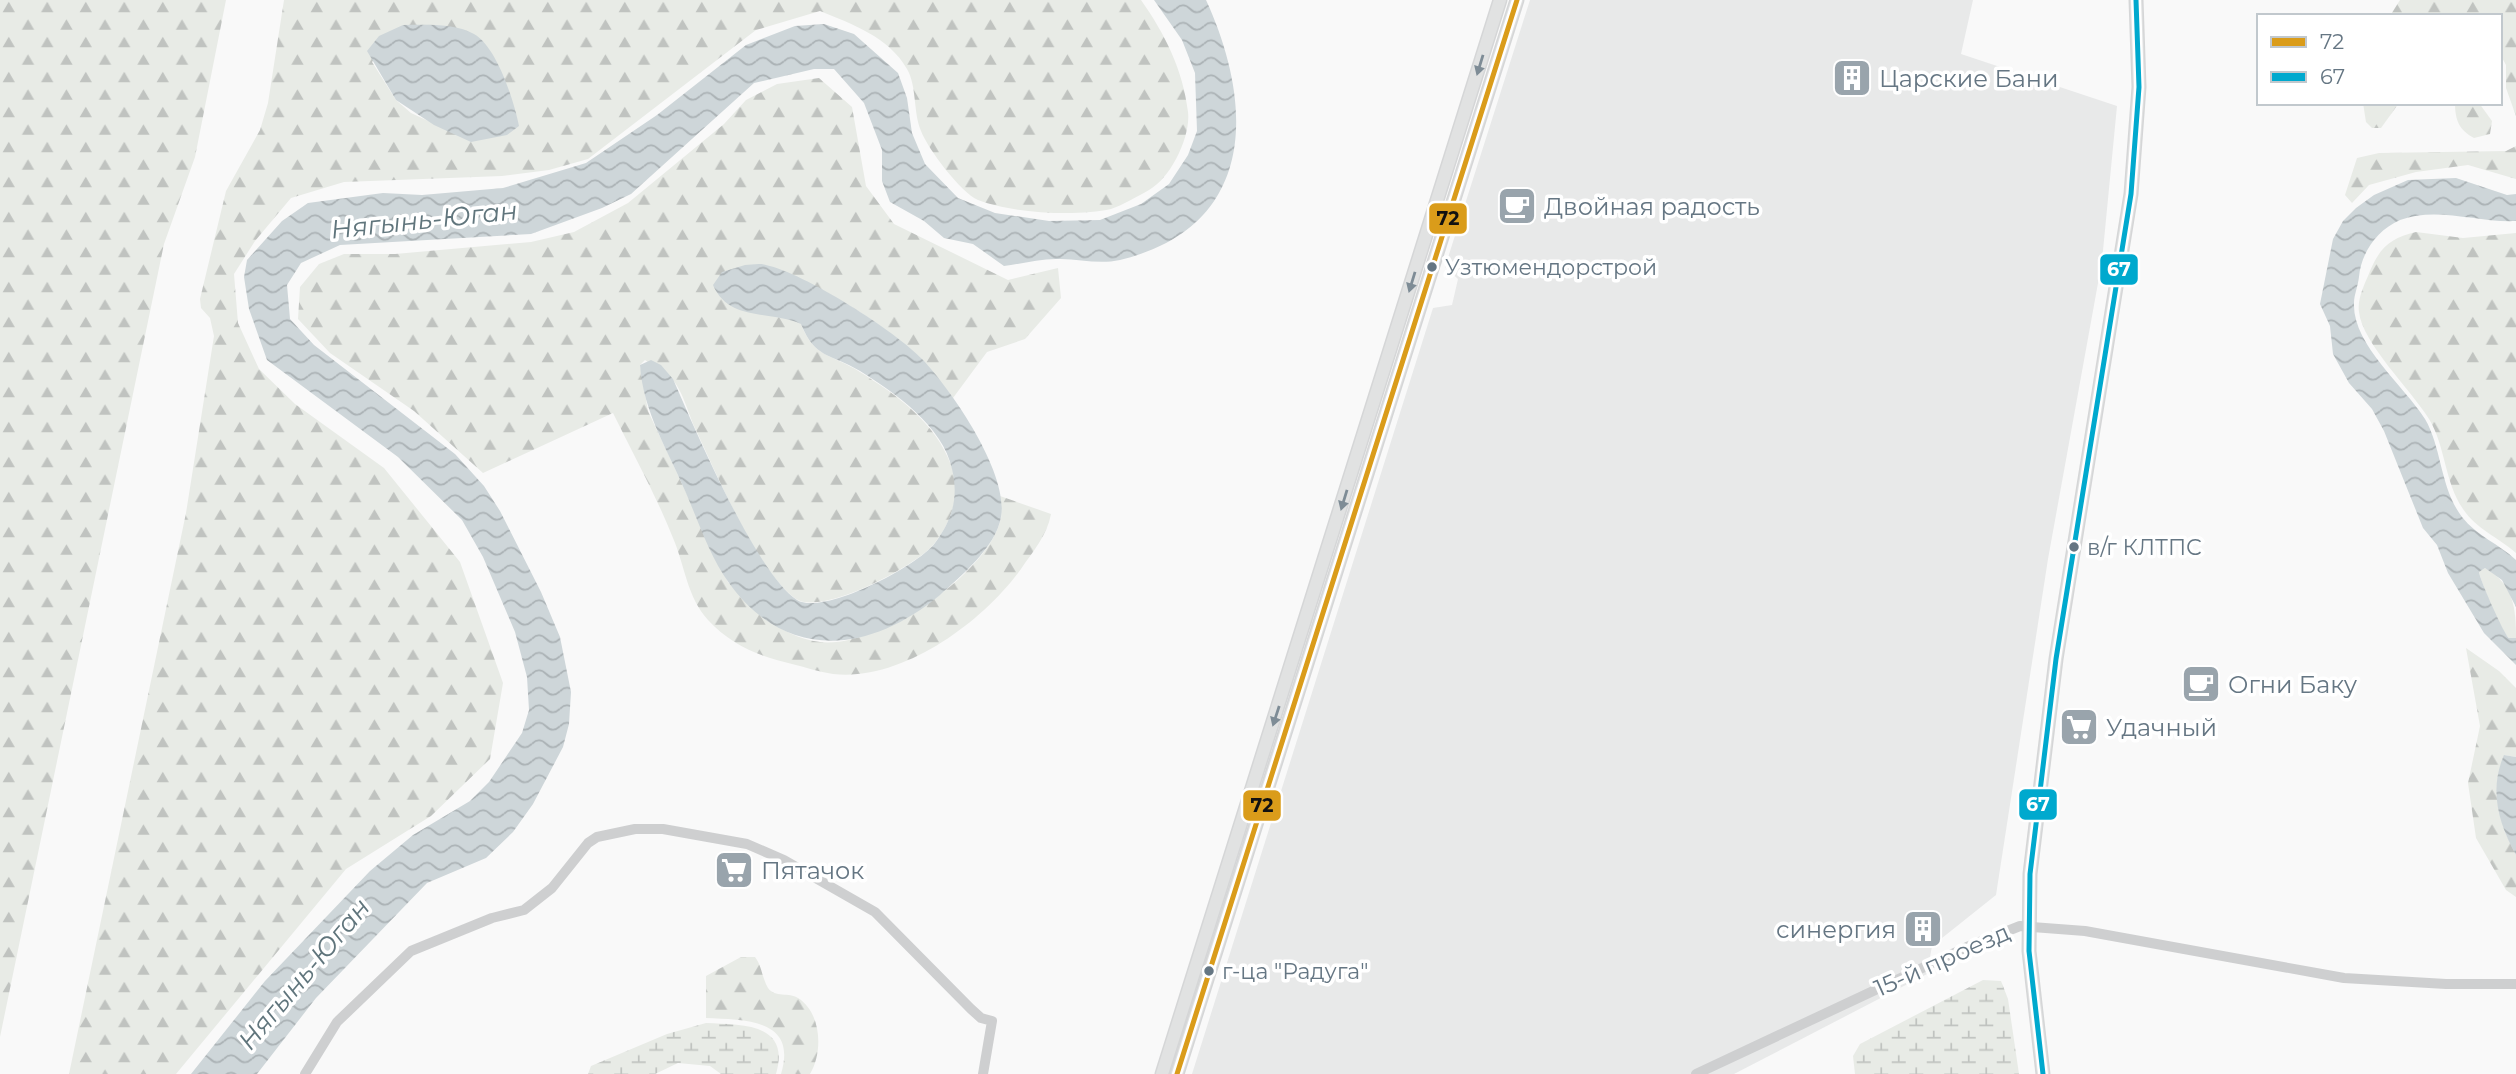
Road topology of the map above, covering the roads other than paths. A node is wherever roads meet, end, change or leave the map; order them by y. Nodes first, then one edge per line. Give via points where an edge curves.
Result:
1 (1500, 0) edge
2 (1517, 0) edge
3 (2136, 0) edge
4 (1244, 817) junction
5 (1258, 821) junction
6 (2028, 925) junction
7 (2516, 984) edge
8 (305, 1074) edge
9 (984, 1074) edge
10 (1163, 1074) edge
11 (1177, 1074) edge
12 (1696, 1074) edge
13 (2043, 1074) edge

1 -> 4 main road
2 - 5 main road
3 - 6 main road, 15-й проезд via 2140,52 2135,158 2056,659 2035,817
4 - 5 main road
4 - 10 main road
5 - 11 main road
6 - 7 street via 2085,931 2344,978
6 - 12 street, 15-й проезд via 1967,947
6 - 13 main road
8 - 9 street via 337,1021 411,951 524,910 552,888 597,837 663,829 760,849 875,912 971,1009 992,1021

